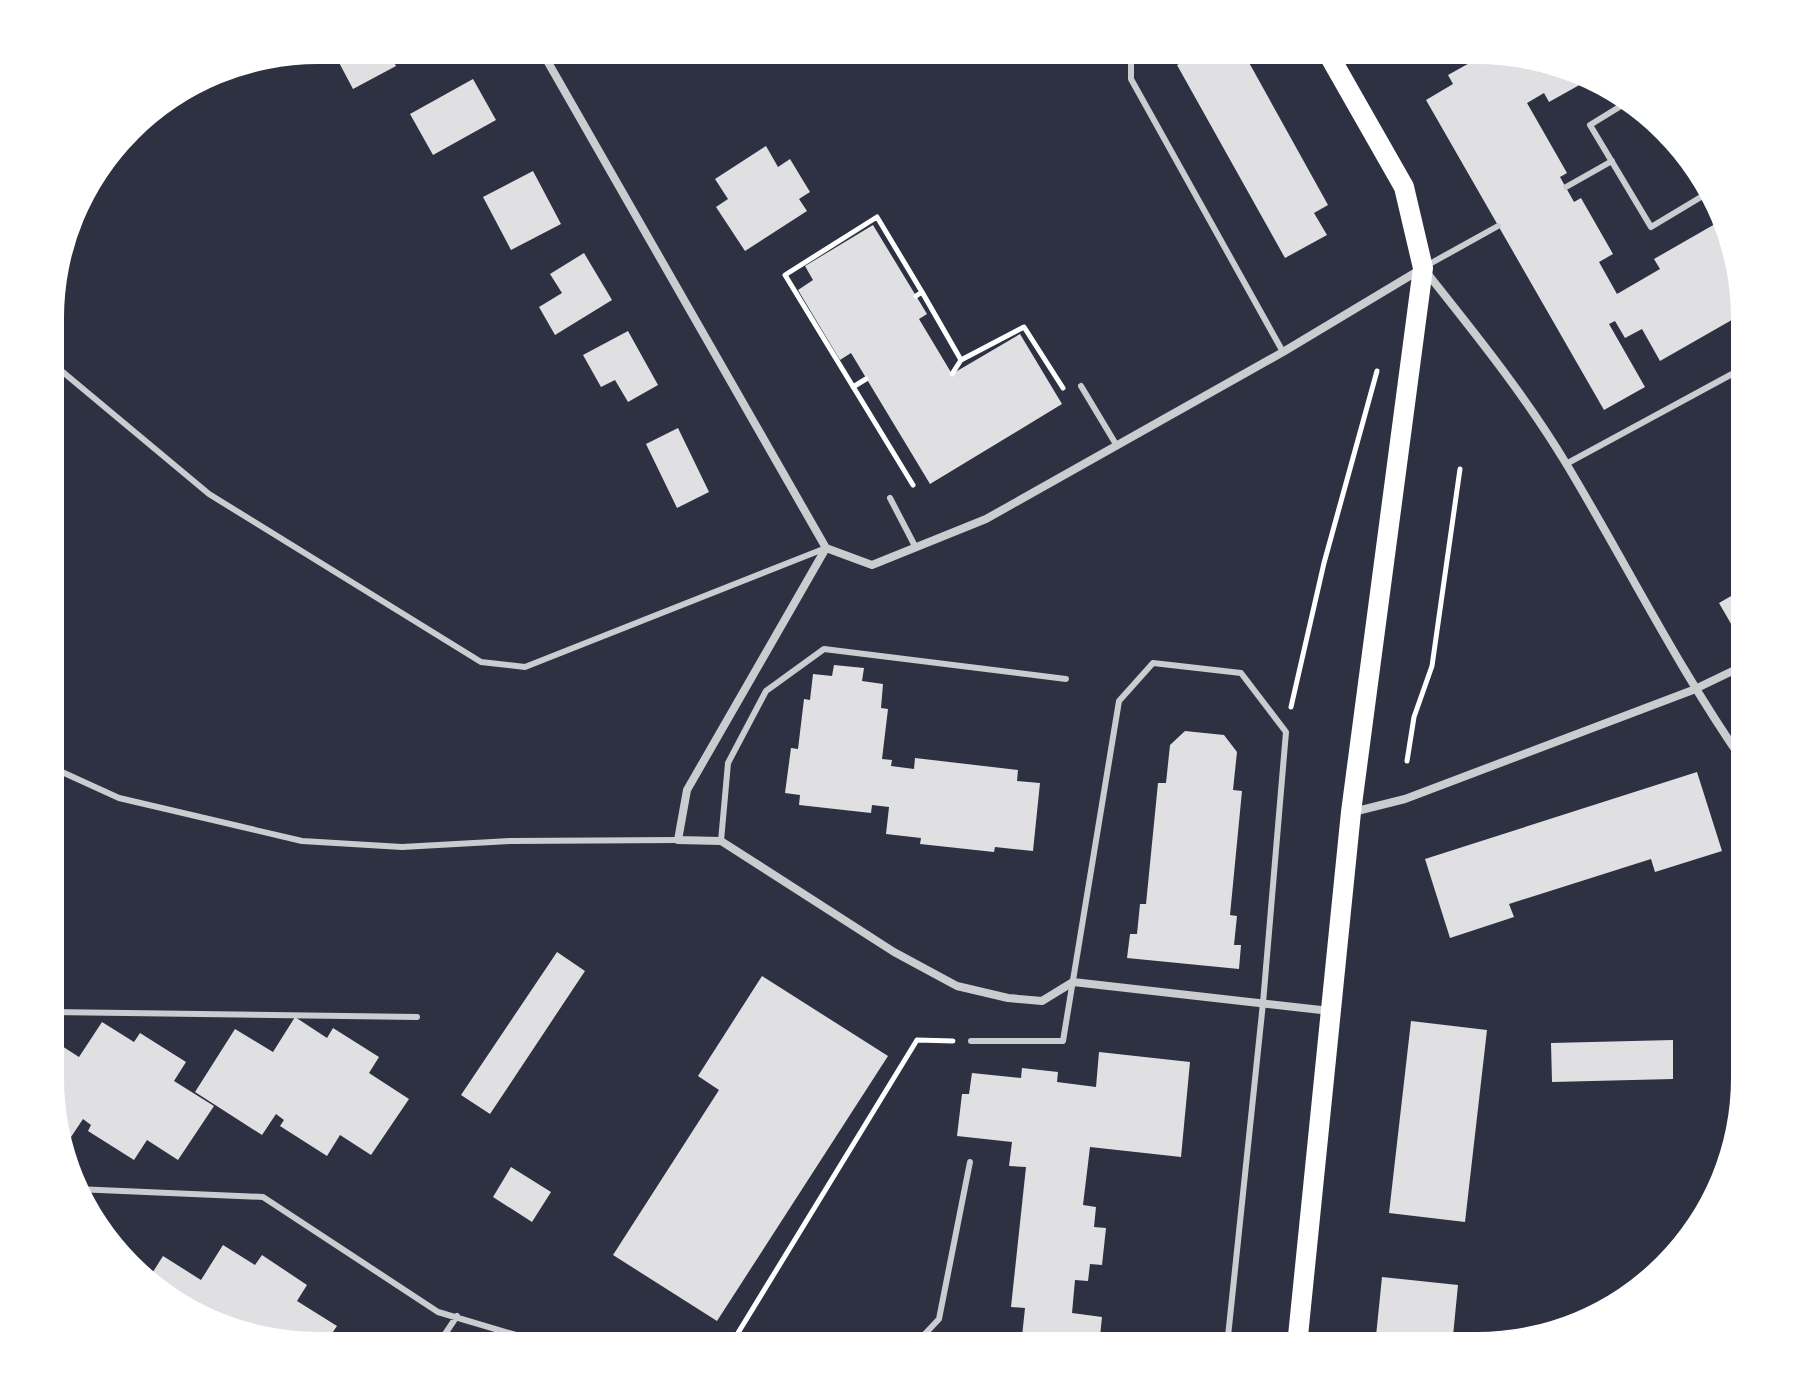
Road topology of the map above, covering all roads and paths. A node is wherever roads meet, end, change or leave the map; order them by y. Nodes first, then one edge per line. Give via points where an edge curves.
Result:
1 (550, 65) edge
2 (1131, 65) edge
3 (1335, 65) edge
4 (1619, 107) edge
5 (1612, 161) junction
6 (1566, 187) dead end
7 (1700, 197) edge
8 (1498, 226) dead end
9 (1423, 268) junction
10 (1283, 352) junction
11 (961, 360) junction
12 (1377, 371) dead end
13 (64, 373) edge
14 (952, 374) dead end
15 (1731, 375) edge
16 (866, 379) dead end
17 (1081, 386) dead end
18 (853, 387) junction
19 (1066, 395) dead end
20 (1117, 446) junction
21 (1566, 464) junction
22 (1460, 469) dead end
23 (913, 485) dead end
24 (890, 498) dead end
25 (826, 548) junction
26 (916, 548) junction
27 (1731, 672) edge
28 (1066, 679) dead end
29 (1693, 690) junction
30 (1286, 732) junction
31 (1730, 743) edge
32 (1407, 761) dead end
33 (65, 773) edge
34 (1351, 812) junction
35 (678, 840) junction
36 (721, 841) junction
37 (1073, 982) junction
38 (1263, 1003) junction
39 (1330, 1011) junction
40 (65, 1012) edge
41 (417, 1017) dead end
42 (971, 1041) joint
43 (970, 1162) dead end
44 (89, 1190) edge
45 (457, 1316) junction
46 (447, 1331) edge
47 (506, 1331) edge
48 (739, 1331) edge
49 (927, 1332) edge
50 (1228, 1332) edge
51 (1298, 1332) edge

1 - 25 street
2 - 10 lane via 1131,79
3 - 9 main road via 1404,187
4 - 5 lane via 1590,125
5 - 6 lane
5 - 7 lane via 1651,227
8 - 9 lane
9 - 10 street
9 - 21 street via 1501,365
9 - 34 main road
10 - 20 street via 1184,403
11 - 14 path
11 - 18 path via 877,217 785,275
11 - 19 path via 1024,327
12 - 30 path via 1324,563
13 - 25 lane via 209,494 481,662 525,667
15 - 21 lane
16 - 18 path
17 - 20 lane
18 - 23 path
20 - 26 street via 986,519
21 - 29 street
22 - 32 path via 1432,666 1414,717
24 - 26 lane
25 - 26 street via 872,565
25 - 35 street via 687,790
27 - 29 street
28 - 36 lane via 824,649 766,691 728,763
29 - 31 street
29 - 34 street via 1405,799
30 - 37 lane via 1241,673 1153,663 1119,701
30 - 38 lane
33 - 35 lane via 119,798 302,841 402,847
34 - 39 main road
35 - 36 street
36 - 37 street via 894,952 957,986 1042,1001
37 - 38 street
37 - 42 lane via 1063,1041
38 - 39 street
38 - 50 lane
39 - 51 main road
40 - 41 lane
42 - 48 path via 917,1040
43 - 49 lane via 939,1319
44 - 45 lane via 263,1197 438,1312
45 - 46 lane
45 - 47 lane

